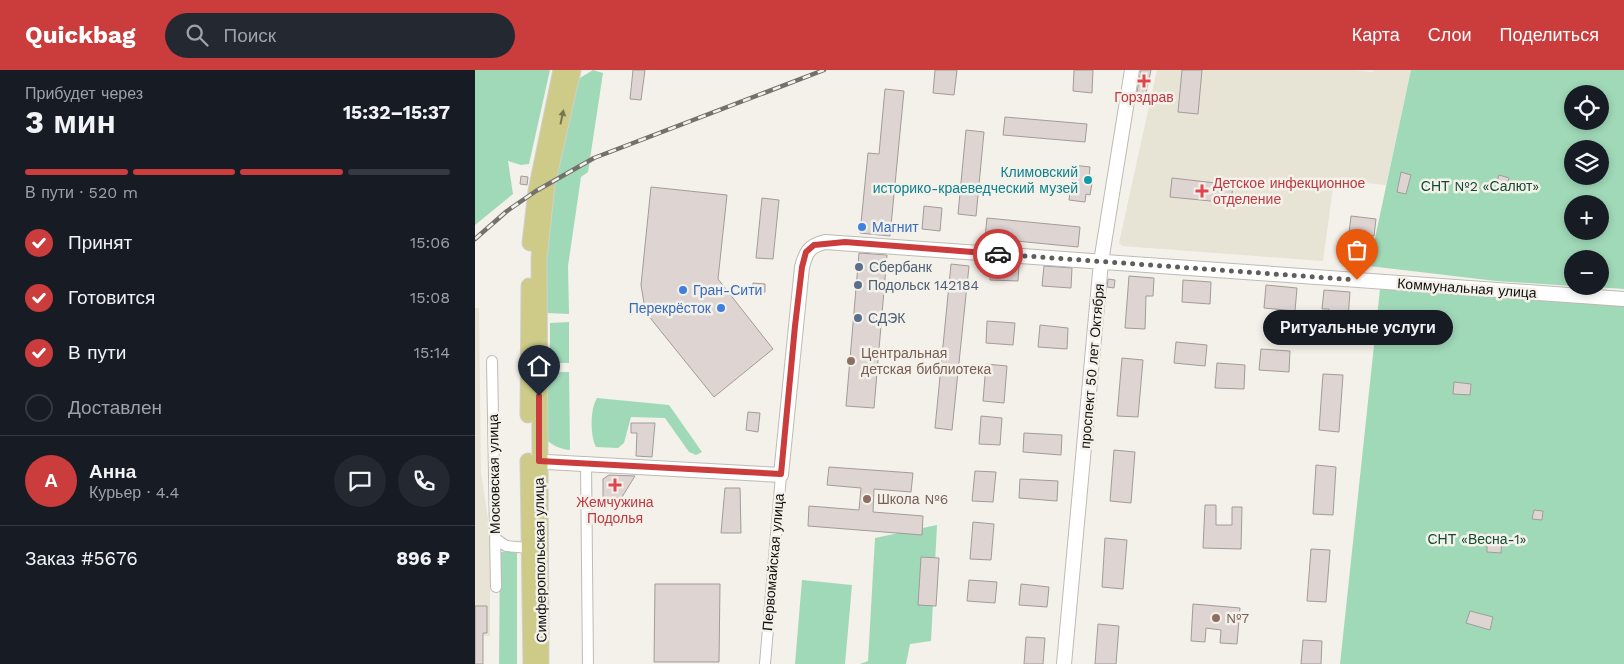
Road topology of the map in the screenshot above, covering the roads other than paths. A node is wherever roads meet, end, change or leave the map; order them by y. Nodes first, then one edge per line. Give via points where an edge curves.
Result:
1 (561, 70) edge
2 (573, 70) edge
3 (1132, 70) edge
4 (806, 252) joint
5 (1101, 262) junction
6 (1624, 299) edge
7 (492, 362) dead end
8 (534, 461) junction
9 (586, 462) junction
10 (781, 474) junction
11 (496, 540) junction
12 (529, 548) junction
13 (496, 587) dead end
14 (531, 664) edge
15 (541, 664) edge
16 (588, 664) edge
17 (765, 664) edge
18 (1064, 664) edge

1 - 8 main road, Симферопольская улица via 533,212 529,258
8 -> 2 main road, Симферопольская улица via 540,249 547,185
3 - 5 street, проспект 50 лет Октября
4 - 5 street, Коммунальная улица via 814,245 845,242
4 - 10 street, Первомайская улица via 795,326
5 - 6 street, Коммунальная улица
5 - 18 street, проспект 50 лет Октября
7 - 11 street, Московская улица
8 - 9 street
8 - 12 main road, Симферопольская улица
8 - 15 main road, Симферопольская улица
9 - 10 street
9 - 16 street
10 - 17 street, Первомайская улица
11 - 12 street via 505,546
11 - 13 street, Московская улица
12 - 14 main road, Симферопольская улица

